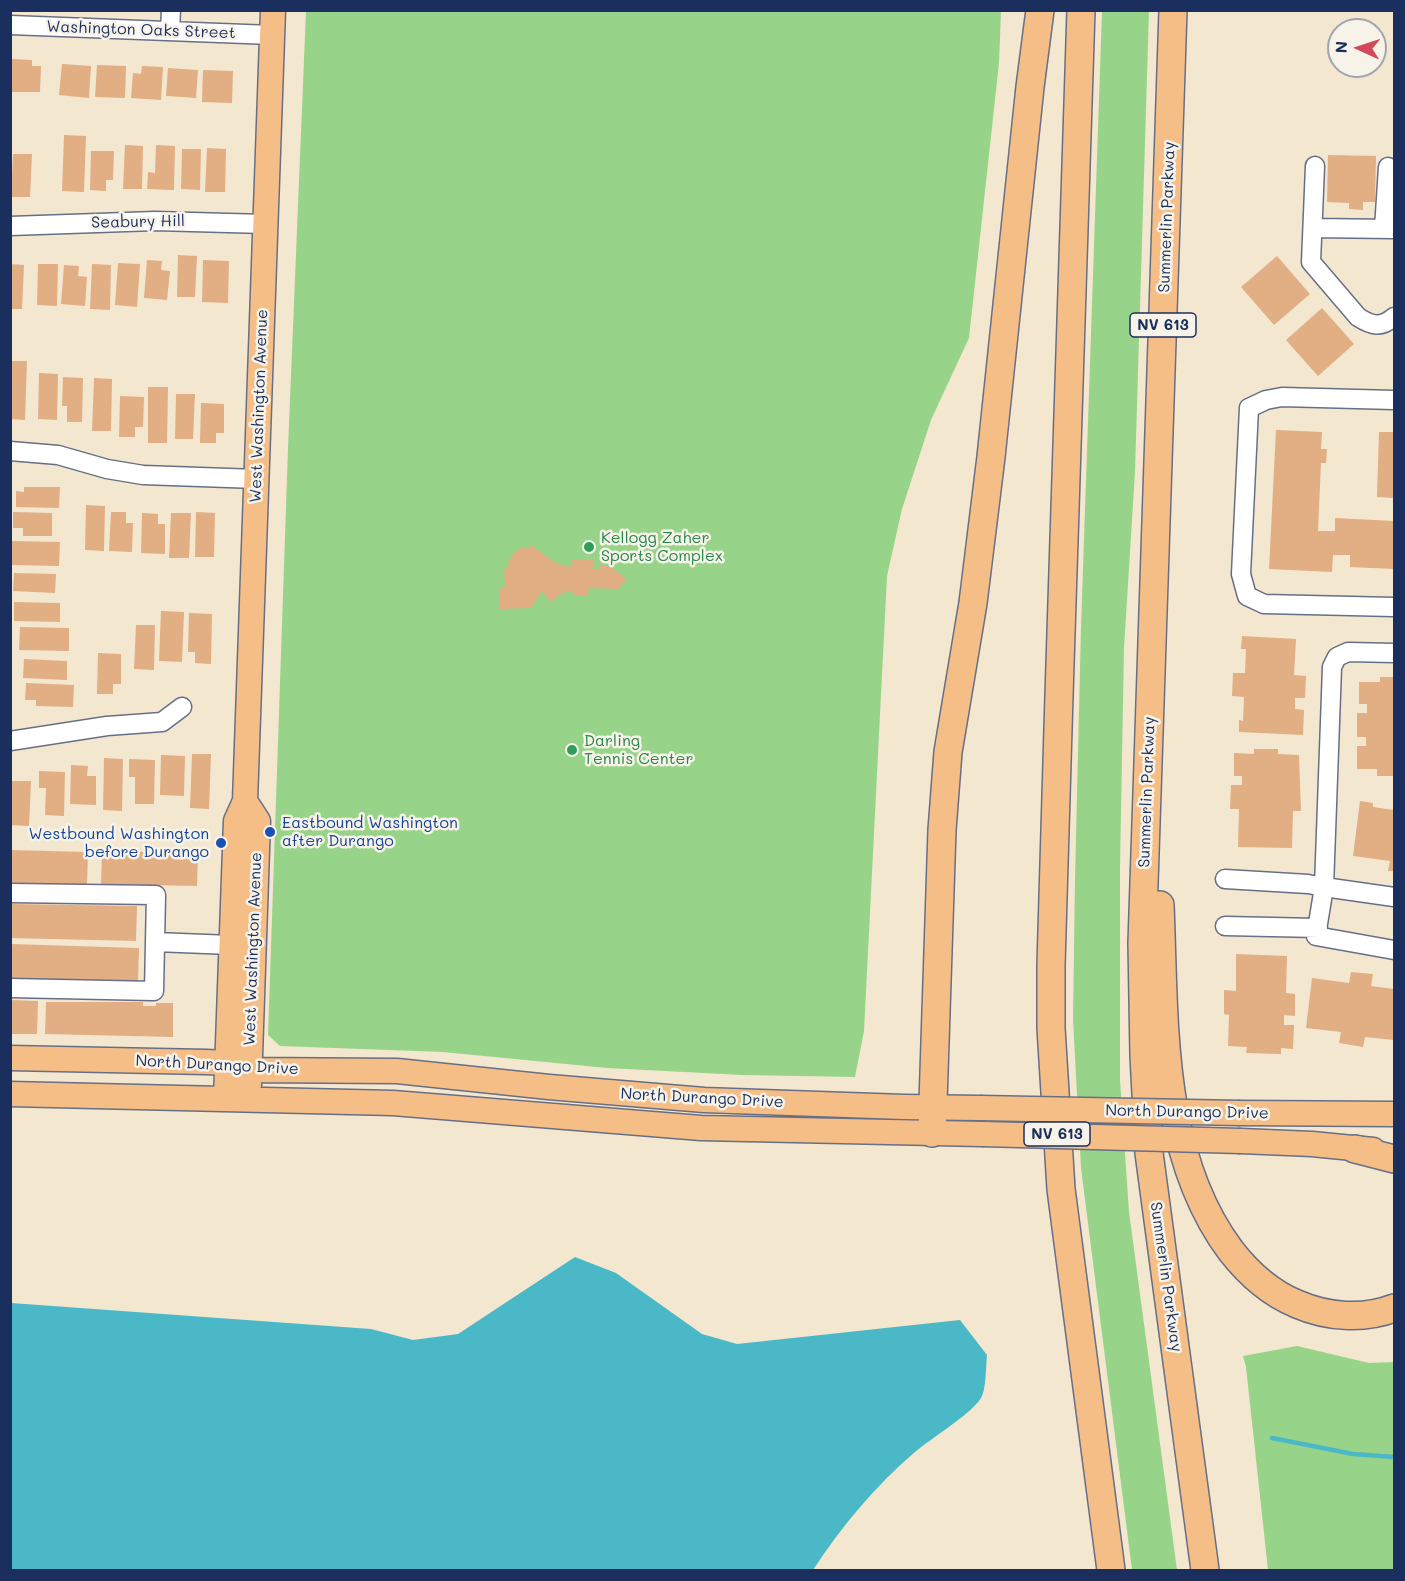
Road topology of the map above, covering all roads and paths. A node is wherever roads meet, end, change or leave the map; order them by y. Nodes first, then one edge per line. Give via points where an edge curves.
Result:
1 (171, 10) edge
2 (273, 10) edge
3 (1040, 10) edge
4 (1081, 10) edge
5 (1173, 10) edge
6 (10, 25) edge
7 (170, 31) junction
8 (273, 35) junction
9 (1315, 166) dead end
10 (1388, 167) dead end
11 (265, 224) junction
12 (10, 226) edge
13 (1313, 228) junction
14 (1389, 229) edge
15 (1395, 317) edge
16 (1395, 400) edge
17 (10, 451) edge
18 (257, 479) junction
19 (1395, 607) edge
20 (1395, 653) edge
21 (1150, 706) junction
22 (182, 707) dead end
23 (10, 741) edge
24 (245, 801) junction
25 (1225, 879) dead end
26 (1324, 887) junction
27 (10, 893) edge
28 (1395, 897) edge
29 (1225, 926) dead end
30 (1318, 928) junction
31 (155, 942) junction
32 (231, 945) junction
33 (1395, 950) edge
34 (10, 988) edge
35 (10, 1058) edge
36 (238, 1067) junction
37 (10, 1094) edge
38 (237, 1099) junction
39 (1395, 1114) edge
40 (932, 1120) junction
41 (1355, 1149) junction
42 (1395, 1152) edge
43 (1395, 1159) edge
44 (1395, 1308) edge
45 (1111, 1570) edge
46 (1205, 1570) edge

1 - 7 street
2 - 8 main road, West Washington Avenue
3 - 40 highway via 990,468 948,752
4 - 45 highway, NV 613 via 1051,1028 1061,1189
5 - 21 highway, Summerlin Parkway / NV 613
6 - 7 street, Washington Oaks Street
7 - 8 street, Washington Oaks Street
8 - 11 main road, West Washington Avenue
9 - 13 street
10 - 14 street
11 - 12 street, Seabury Hill via 155,220
11 - 18 main road, West Washington Avenue
13 - 14 street
13 - 15 street via 1311,262 1358,317 1377,326
16 - 19 street via 1282,397 1249,408 1241,574 1247,596 1264,604
17 - 18 street via 58,455 143,475
18 - 24 main road, West Washington Avenue
20 - 26 street via 1348,652 1337,657 1332,667
21 - 44 highway via 1167,1056 1190,1176 1214,1227 1266,1288 1321,1312 1356,1316
21 - 46 highway, Summerlin Parkway / NV 613 via 1143,943 1149,1152
22 - 23 street via 162,722
24 - 32 main road, West Washington Avenue via 236,821
24 - 36 main road, West Washington Avenue via 258,821
25 - 26 street
26 - 28 street
26 - 30 street
27 - 31 street via 156,895
29 - 30 street
30 - 33 street via 1317,936
31 - 32 street
31 - 34 street via 154,991
32 - 36 main road, West Washington Avenue
35 - 36 main road, North Durango Drive
36 - 38 main road, West Washington Avenue
36 - 40 main road, North Durango Drive via 397,1071 549,1088
37 - 38 main road, North Durango Drive
38 - 40 main road, North Durango Drive via 393,1103 701,1128
39 - 40 main road, North Durango Drive, bridge via 980,1108
40 - 41 main road, North Durango Drive, bridge via 982,1134 1241,1141
41 - 42 main road, North Durango Drive
41 - 43 highway

